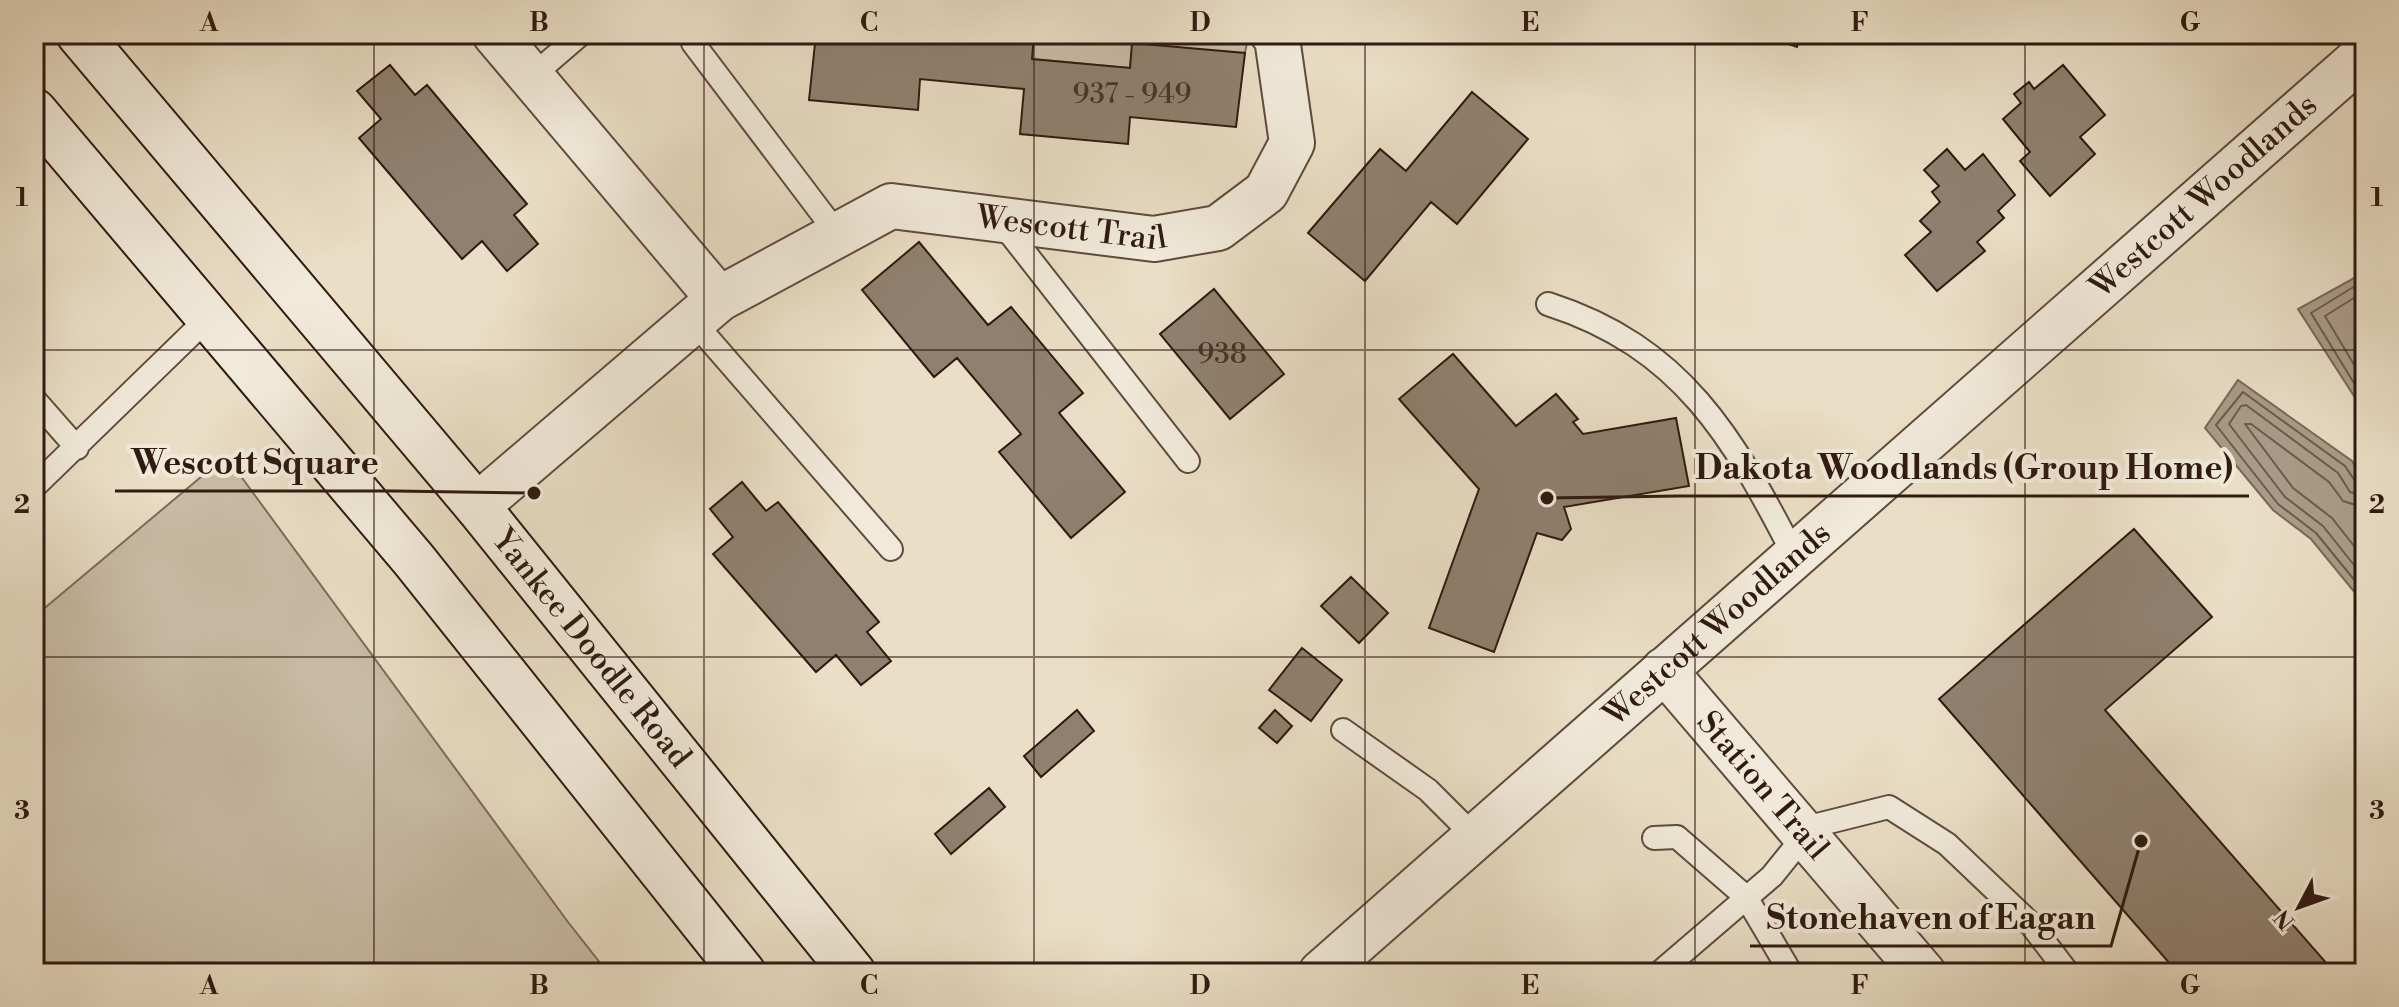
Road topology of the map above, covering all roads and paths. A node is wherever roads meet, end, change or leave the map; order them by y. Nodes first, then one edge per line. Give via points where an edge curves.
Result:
1 (79, 34) edge
2 (495, 34) edge
3 (581, 34) edge
4 (1273, 34) edge
5 (693, 43) dead end
6 (2365, 54) edge
7 (531, 77) junction
8 (34, 111) edge
9 (999, 220) junction
10 (839, 236) junction
11 (1548, 304) dead end
12 (706, 310) junction
13 (209, 317) junction
14 (34, 399) edge
15 (77, 448) junction
16 (1188, 461) dead end
17 (34, 487) edge
18 (477, 506) junction
19 (891, 549) dead end
20 (1794, 555) junction
21 (1664, 670) junction
22 (1343, 730) dead end
23 (1803, 832) junction
24 (1475, 837) junction
25 (1654, 838) dead end
26 (1746, 897) junction
27 (743, 973) edge
28 (853, 973) edge
29 (1321, 973) edge
30 (1659, 973) edge
31 (1786, 973) edge
32 (1923, 973) edge
33 (2068, 973) edge

1 - 18 street, Yankee Doodle Road
2 - 7 street
3 - 7 lane
4 - 9 street, Wescott Trail via 1292,143 1266,192 1218,228 1154,239
5 - 10 lane
6 - 20 street, Westcott Woodlands
7 - 12 street
8 - 13 street
9 - 10 street, Wescott Trail via 891,206
9 - 16 lane
10 - 12 street, Wescott Trail
11 - 20 lane via 1583,315 1659,362 1713,414 1759,486
12 - 18 street, Wescott Trail
12 - 19 lane
13 - 15 lane
13 - 27 street via 414,560
14 - 15 lane
15 - 17 lane
18 - 28 street, Yankee Doodle Road
20 - 21 street, Westcott Woodlands
21 - 23 street, Station Trail
21 - 24 street, Westcott Woodlands
22 - 24 lane via 1428,790
23 - 26 lane via 1772,876
23 - 32 street, Station Trail
23 - 33 lane via 1889,807 1947,844 2029,922
24 - 29 street, Westcott Woodlands
25 - 26 lane via 1677,837
26 - 30 lane
26 - 31 lane via 1788,968

